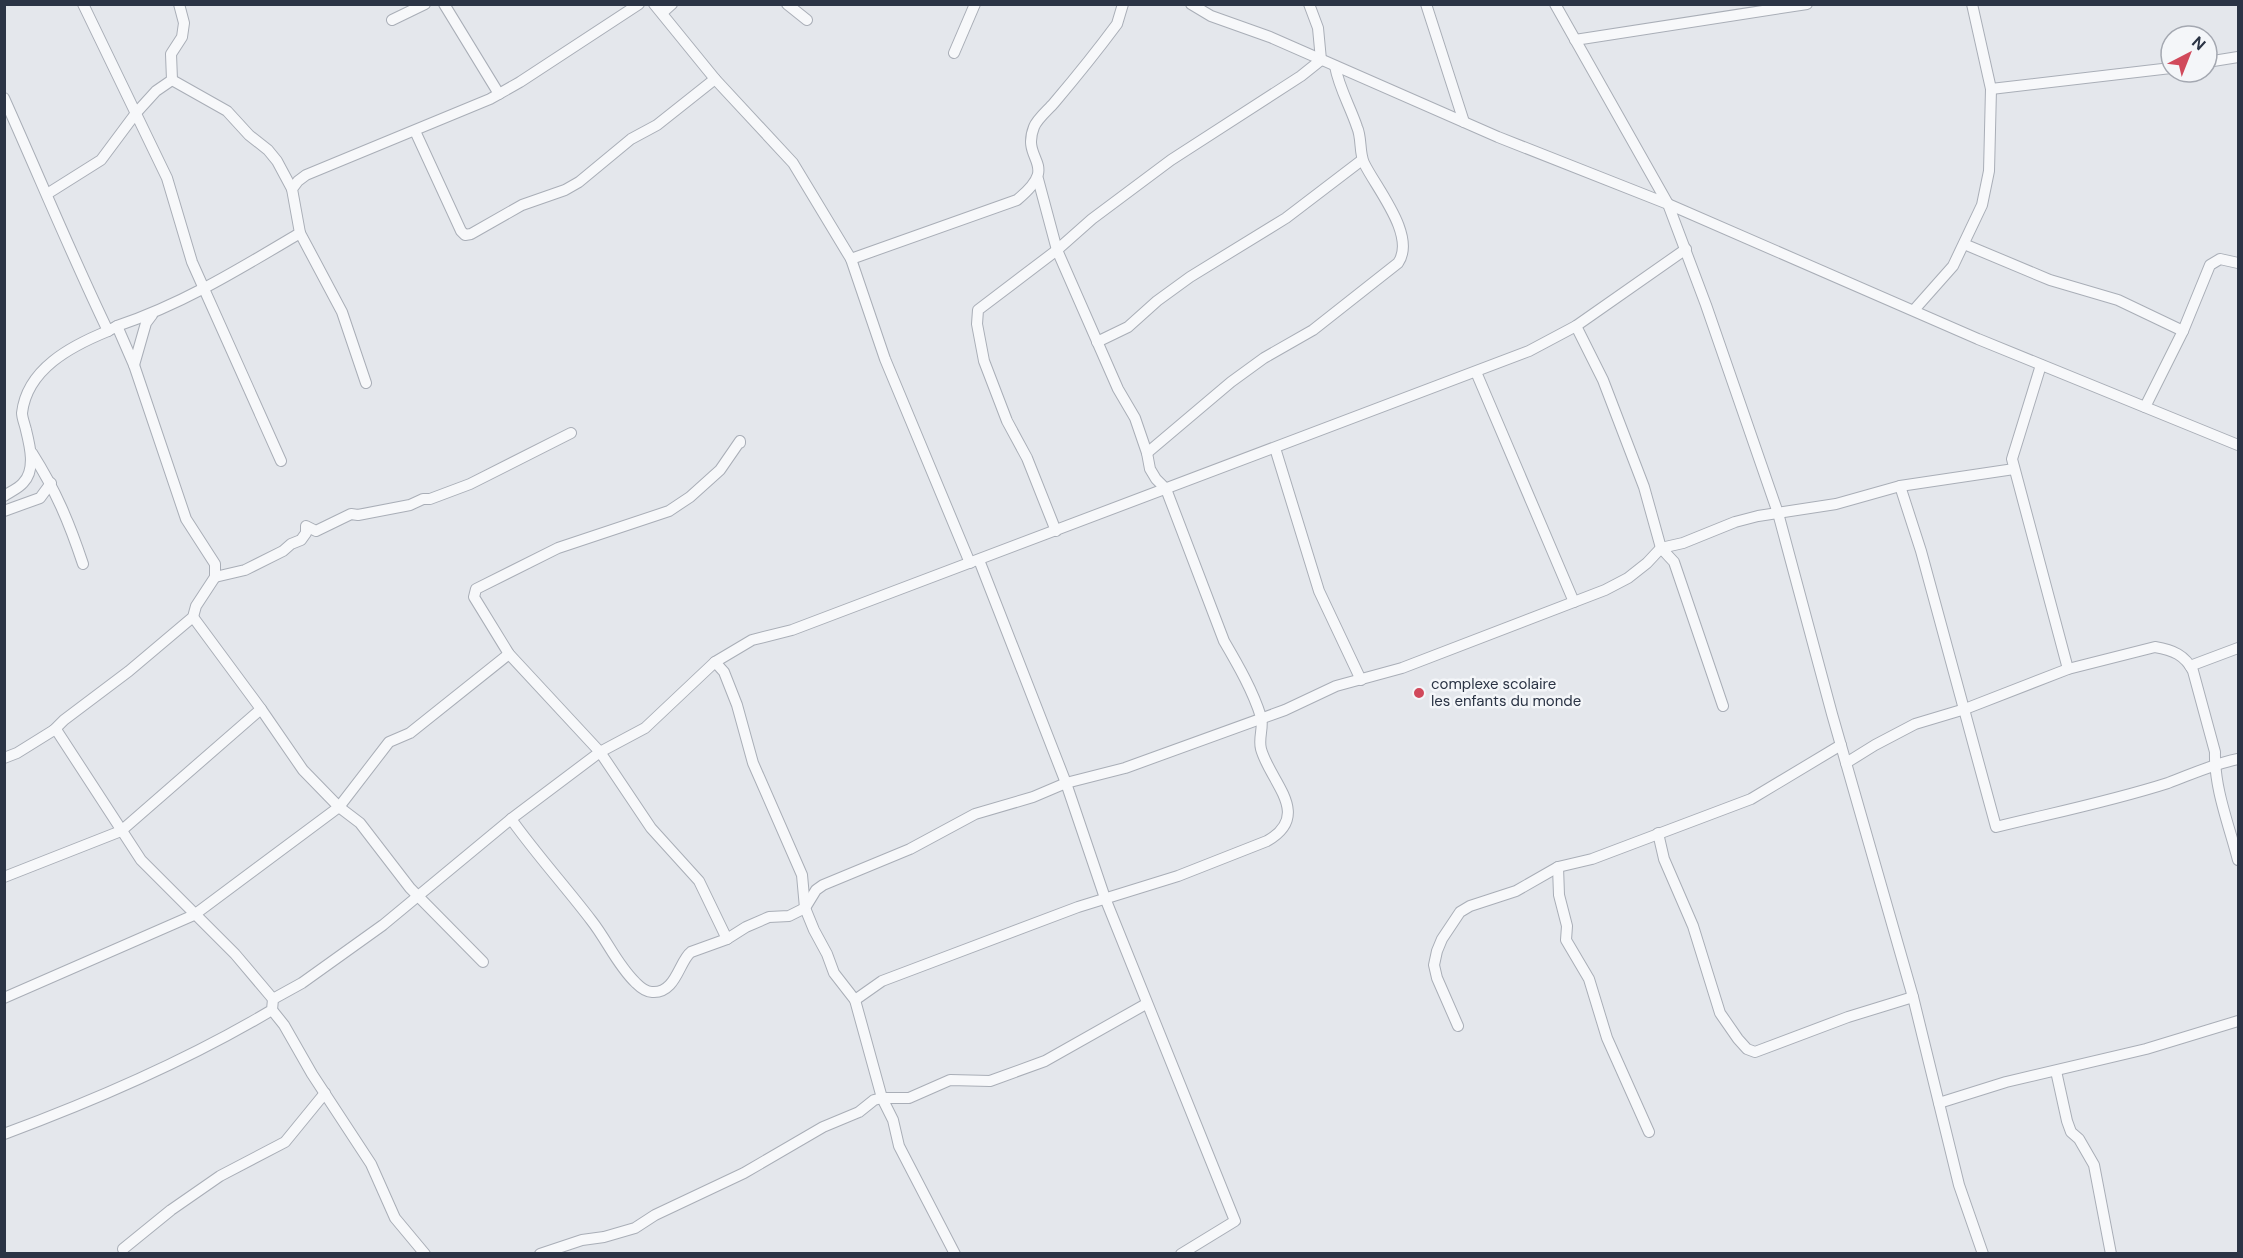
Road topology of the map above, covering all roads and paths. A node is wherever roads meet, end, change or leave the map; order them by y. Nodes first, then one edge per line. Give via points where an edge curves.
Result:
1 (83, 4) edge
2 (179, 4) edge
3 (424, 4) edge
4 (444, 4) edge
5 (639, 4) edge
6 (672, 4) edge
7 (787, 4) edge
8 (975, 4) edge
9 (1123, 4) edge
10 (1191, 4) edge
11 (1309, 4) edge
12 (1426, 4) edge
13 (1555, 4) edge
14 (1807, 4) edge
15 (1972, 4) edge
16 (658, 9) edge
17 (392, 20) dead end
18 (807, 20) dead end
19 (1575, 40) junction
20 (954, 53) dead end
21 (2238, 57) edge
22 (1321, 60) junction
23 (2219, 60) edge
24 (1335, 66) junction
25 (2159, 69) edge
26 (715, 79) junction
27 (172, 80) junction
28 (1991, 89) junction
29 (499, 94) junction
30 (4, 98) edge
31 (136, 113) junction
32 (1464, 122) junction
33 (416, 131) junction
34 (1362, 160) junction
35 (1038, 179) junction
36 (292, 189) junction
37 (47, 194) junction
38 (1668, 204) junction
39 (300, 233) junction
40 (1964, 244) junction
41 (1686, 249) junction
42 (1057, 250) junction
43 (851, 258) junction
44 (2238, 264) edge
45 (205, 290) junction
46 (1914, 310) junction
47 (152, 315) junction
48 (1576, 326) junction
49 (112, 328) junction
50 (2183, 331) junction
51 (1097, 342) junction
52 (134, 365) junction
53 (2041, 366) junction
54 (1476, 372) junction
55 (366, 383) dead end
56 (2145, 407) junction
57 (572, 433) dead end
58 (740, 443) dead end
59 (2238, 445) edge
60 (1275, 448) junction
61 (32, 453) junction
62 (1147, 453) junction
63 (281, 461) dead end
64 (2014, 469) junction
65 (51, 483) junction
66 (1900, 486) junction
67 (1166, 489) junction
68 (4, 496) edge
69 (4, 511) edge
70 (1778, 513) junction
71 (1056, 531) junction
72 (1661, 548) junction
73 (975, 562) junction
74 (83, 564) dead end
75 (215, 577) junction
76 (1574, 602) junction
77 (193, 617) junction
78 (2238, 648) edge
79 (509, 654) junction
80 (715, 662) junction
81 (2190, 666) junction
82 (2068, 669) junction
83 (1361, 680) junction
84 (1723, 706) dead end
85 (261, 709) junction
86 (1965, 709) junction
87 (1262, 719) junction
88 (54, 730) junction
89 (1841, 746) junction
90 (600, 752) junction
91 (4, 758) edge
92 (2238, 759) edge
93 (1846, 763) junction
94 (2214, 764) junction
95 (1066, 783) junction
96 (339, 807) junction
97 (511, 819) junction
98 (121, 831) junction
99 (1658, 833) junction
100 (2238, 860) edge
101 (1558, 867) junction
102 (4, 877) edge
103 (417, 895) junction
104 (1105, 898) junction
105 (805, 908) junction
106 (194, 915) junction
107 (727, 939) junction
108 (483, 962) dead end
109 (1913, 997) junction
110 (4, 998) edge
111 (855, 1000) junction
112 (273, 1004) junction
113 (1146, 1004) junction
114 (2238, 1021) edge
115 (1458, 1026) dead end
116 (2056, 1071) junction
117 (324, 1093) junction
118 (882, 1098) junction
119 (1939, 1103) junction
120 (1650, 1132) dead end
121 (4, 1134) edge
122 (123, 1249) dead end
123 (425, 1254) edge
124 (540, 1254) edge
125 (955, 1254) edge
126 (1182, 1254) edge
127 (1983, 1254) edge
128 (2111, 1254) edge

1 - 31 street
2 - 27 street via 184,23 182,37 171,54
3 - 17 street
4 - 29 street
5 - 29 street
6 - 16 street
7 - 18 street
8 - 20 street
9 - 35 street via 1118,24 1034,125 1032,150 1039,169
10 - 22 street via 1211,16
11 - 22 street via 1318,28
12 - 32 street
13 - 19 street
14 - 19 street
15 - 28 street
16 - 26 street
19 - 38 street
21 - 23 street
22 - 24 street
22 - 42 street via 1172,160
24 - 32 street
24 - 34 street via 1338,83 1358,128
25 - 28 street
26 - 33 street via 579,182 522,205 471,234 461,231
26 - 43 street via 794,163
27 - 31 street
27 - 36 street via 227,111 268,150
28 - 40 street via 1989,171 1982,205
29 - 33 street
30 - 37 street
31 - 37 street via 101,160
31 - 45 street via 167,178 192,262
32 - 38 street
33 - 36 street via 306,175
34 - 51 street via 1286,218 1190,277 1128,327
34 - 62 street via 1396,223 1404,251 1398,263 1314,330 1231,382
35 - 42 street
35 - 43 street via 1017,200
36 - 39 street
37 - 49 street via 75,263
38 - 41 street
38 - 46 street
39 - 45 street
39 - 55 street via 342,312
40 - 46 street via 1953,266
40 - 50 street via 2050,280 2118,300
41 - 48 street
41 - 70 street
42 - 51 street
42 - 71 street via 981,306 976,316 984,361
43 - 73 street via 885,359
44 - 50 street via 2220,259 2210,265
45 - 47 street
45 - 63 street
46 - 53 street
47 - 49 street
47 - 52 street
48 - 54 street via 1530,351
48 - 72 street via 1603,380 1644,487
49 - 52 street
49 - 61 street via 70,349 37,375 22,414
50 - 56 street
51 - 62 street via 1135,418
52 - 75 street via 186,519 216,564
53 - 56 street
53 - 64 street via 2014,451
54 - 60 street
54 - 76 street
56 - 59 street
57 - 75 street via 430,499 351,514 316,531 306,526 301,540 245,570
58 - 79 street via 712,478 669,511 558,548 476,589 474,597
60 - 67 street
60 - 83 street via 1319,591
61 - 65 street
61 - 68 street via 25,482
62 - 67 street via 1150,469
64 - 66 street
64 - 82 street
65 - 69 street via 40,498
65 - 74 street
66 - 70 street via 1836,504
66 - 86 street
67 - 71 street
67 - 87 street via 1224,641
70 - 72 street via 1735,522
70 - 89 street
71 - 73 street
72 - 76 street via 1628,578
72 - 84 street via 1674,562
73 - 80 street via 792,630 752,640
73 - 95 street
75 - 77 street
76 - 83 street via 1441,654
77 - 85 street
77 - 88 street
78 - 81 street
79 - 90 street
79 - 96 street via 410,733 389,741
80 - 90 street via 645,728
80 - 105 street via 724,672 753,763 802,875
81 - 82 street via 2179,655 2155,647
81 - 94 street
82 - 86 street
83 - 87 street via 1336,686
85 - 96 street via 303,770
85 - 98 street
86 - 93 street via 1915,724
86 - 94 street via 1996,827 2168,783
87 - 95 street via 1125,768
87 - 104 street via 1261,750 1287,804 1284,829 1267,841 1178,876
88 - 91 street
88 - 98 street
89 - 93 street
89 - 99 street via 1751,799
90 - 97 street
90 - 107 street via 651,828 699,881
92 - 94 street
93 - 109 street
94 - 100 street
95 - 104 street
95 - 105 street via 975,814 910,849 823,885
96 - 103 street via 360,823
96 - 106 street
97 - 103 street
97 - 107 street via 592,921 623,969 644,989 655,992 665,988 675,980 686,955
98 - 102 street
98 - 106 street via 141,860
99 - 101 street via 1592,859
99 - 109 street via 1720,1013 1751,1052
101 - 115 street via 1516,891 1460,912 1442,939 1434,965
101 - 120 street via 1566,940 1589,979 1607,1038
103 - 108 street
103 - 112 street
104 - 111 street via 882,981
104 - 113 street
105 - 107 street via 789,916 769,917
105 - 111 street via 834,973
106 - 110 street
106 - 112 street via 235,954
109 - 119 street
111 - 118 street
112 - 117 street
112 - 121 street via 220,1041
113 - 118 street via 1045,1061 990,1082 950,1080 909,1098
113 - 126 street via 1234,1221
114 - 116 street
116 - 119 street
116 - 128 street via 2071,1132 2094,1165
117 - 122 street via 285,1142 220,1176
117 - 123 street via 371,1164 395,1218
118 - 124 street via 635,1228
118 - 125 street via 893,1120 899,1146
119 - 127 street via 1959,1185

